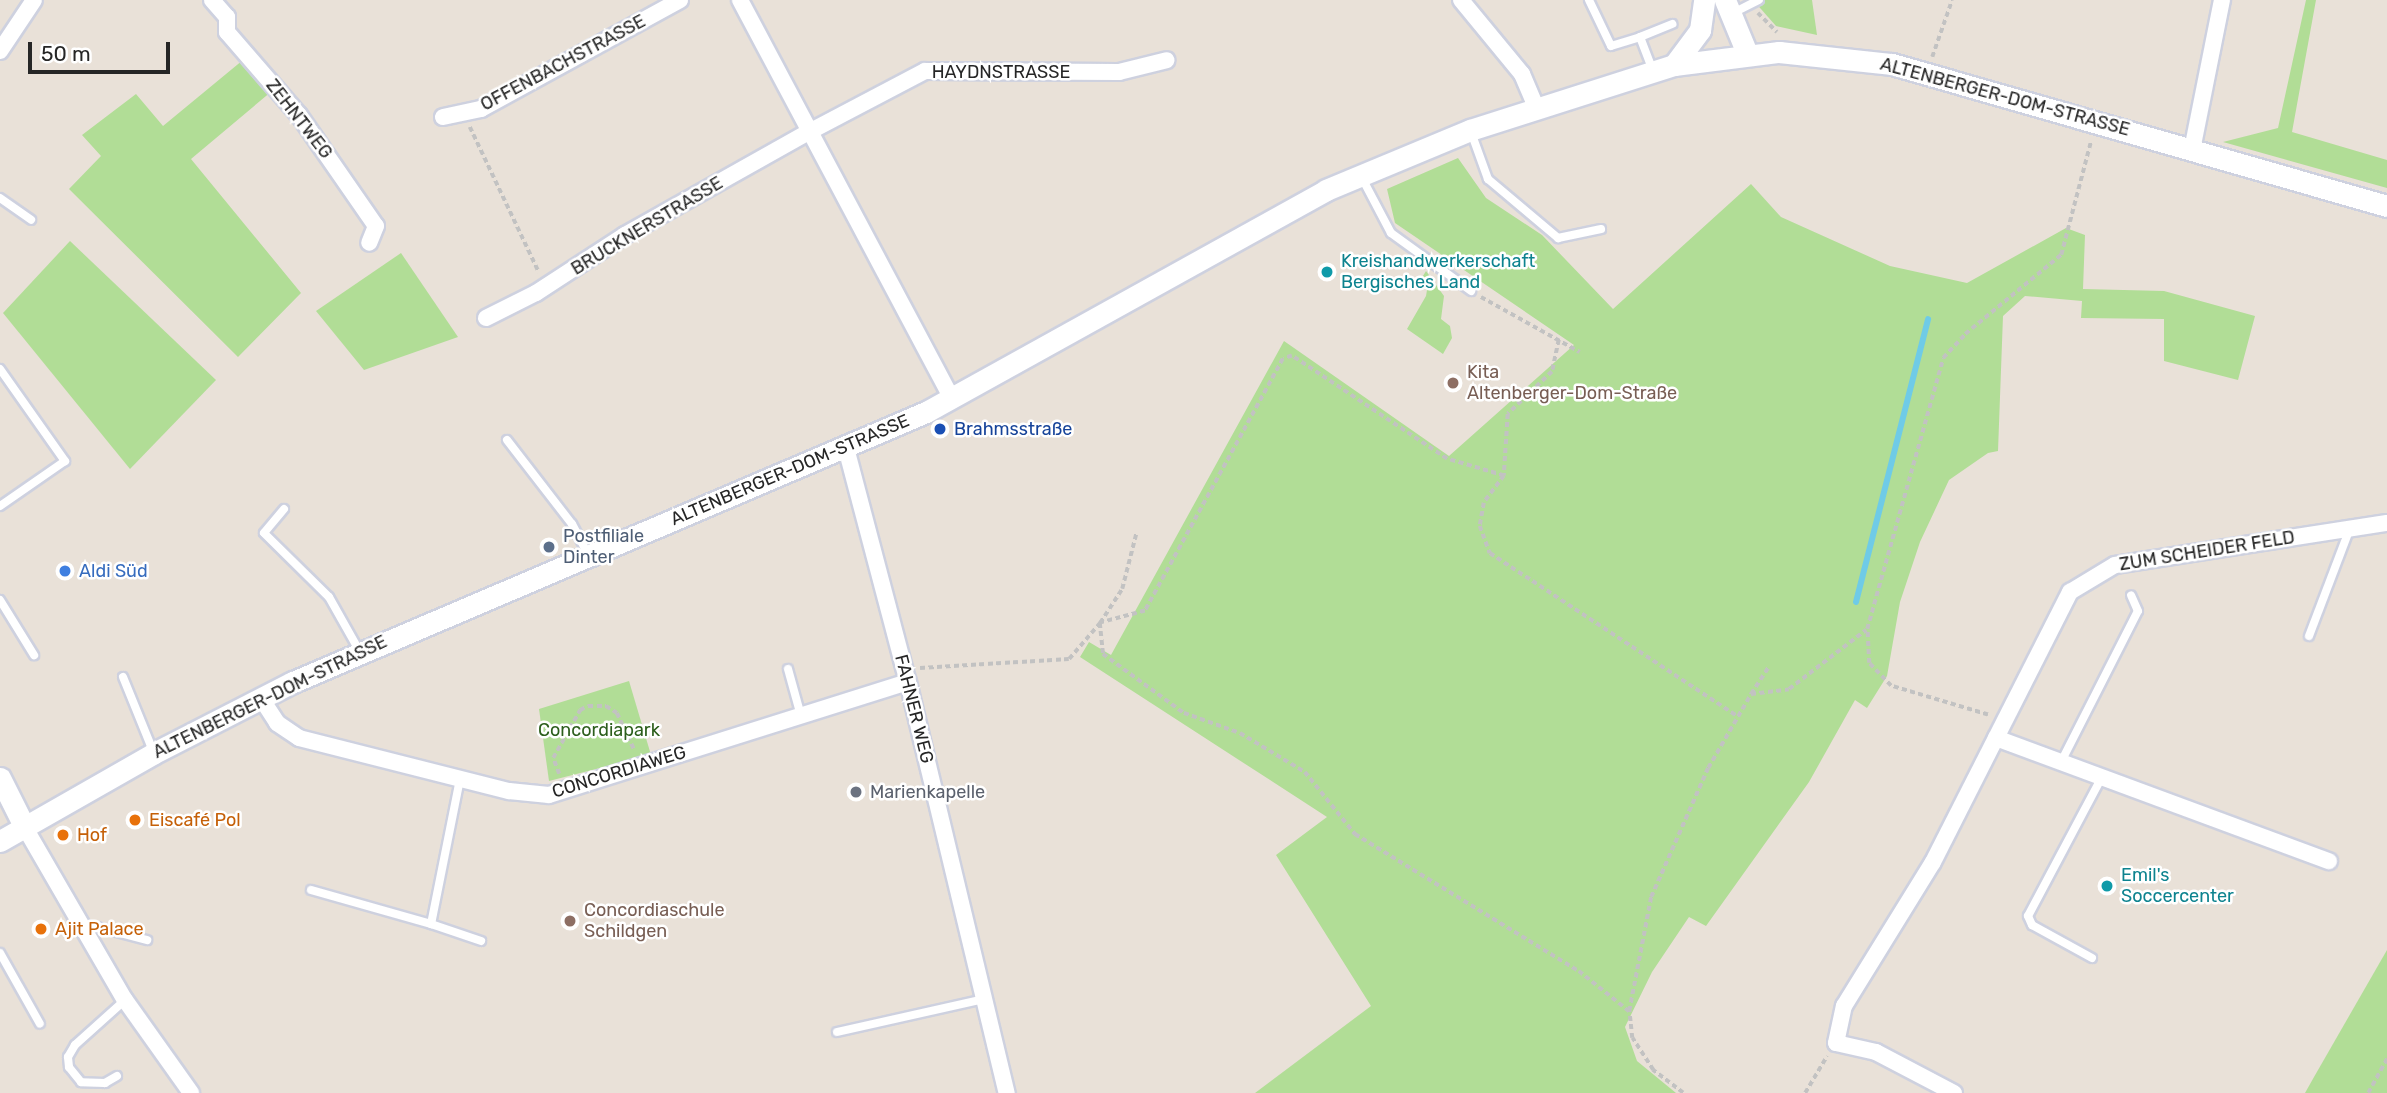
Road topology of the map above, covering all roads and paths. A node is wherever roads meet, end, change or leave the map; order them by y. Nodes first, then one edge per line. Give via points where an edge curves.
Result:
1 (34, 0) edge
2 (212, 0) edge
3 (680, 0) edge
4 (740, 0) edge
5 (1461, 0) edge
6 (1589, 0) edge
7 (1704, 0) edge
8 (1952, 0) edge
9 (2222, 0) edge
10 (1742, 5) edge
11 (1673, 24) dead end
12 (1640, 37) junction
13 (0, 51) edge
14 (1779, 52) junction
15 (1747, 53) junction
16 (1167, 60) dead end
17 (1674, 65) junction
18 (1653, 71) junction
19 (1928, 73) junction
20 (1536, 107) junction
21 (463, 113) junction
22 (443, 117) dead end
23 (2096, 122) junction
24 (1470, 130) junction
25 (807, 133) junction
26 (2192, 149) junction
27 (1360, 175) junction
28 (0, 198) edge
29 (2387, 206) edge
30 (31, 220) dead end
31 (1601, 229) dead end
32 (369, 243) dead end
33 (546, 287) junction
34 (1471, 291) joint
35 (486, 318) dead end
36 (1559, 340) junction
37 (1580, 352) dead end
38 (0, 369) edge
39 (952, 398) junction
40 (508, 440) dead end
41 (846, 448) junction
42 (1504, 475) junction
43 (0, 506) edge
44 (284, 509) dead end
45 (2387, 523) edge
46 (2350, 528) junction
47 (1136, 534) dead end
48 (590, 556) junction
49 (2132, 595) dead end
50 (0, 600) edge
51 (1100, 624) junction
52 (1867, 629) junction
53 (2309, 636) dead end
54 (360, 652) junction
55 (34, 655) dead end
56 (1769, 666) dead end
57 (788, 669) dead end
58 (906, 676) junction
59 (123, 677) dead end
60 (1751, 694) junction
61 (261, 698) junction
62 (1736, 715) junction
63 (801, 716) junction
64 (2004, 719) junction
65 (1996, 738) junction
66 (154, 753) junction
67 (2061, 762) junction
68 (642, 766) junction
69 (2102, 777) junction
70 (0, 778) edge
71 (460, 779) junction
72 (566, 792) junction
73 (24, 826) junction
74 (0, 841) edge
75 (2329, 860) dead end
76 (310, 890) dead end
77 (431, 924) junction
78 (82, 929) junction
79 (148, 940) dead end
80 (481, 941) dead end
81 (0, 953) edge
82 (2092, 958) dead end
83 (985, 999) junction
84 (125, 1000) junction
85 (1629, 1011) junction
86 (40, 1024) dead end
87 (837, 1032) dead end
88 (1836, 1043) junction
89 (2387, 1059) edge
90 (117, 1076) dead end
91 (191, 1093) edge
92 (1007, 1093) edge
93 (1683, 1093) edge
94 (1805, 1093) edge
95 (1954, 1093) edge
96 (2368, 1093) edge

1 - 13 street
2 - 32 street, ZEHNTWEG via 227,16 228,32 299,116 376,226
3 - 21 street, OFFENBACHSTRASSE via 481,109
4 - 25 street
5 - 20 street via 1522,74
6 - 12 lane via 1611,46
7 - 17 main road via 1700,30
8 - 19 path
9 - 26 street
10 - 14 path via 1780,33
10 - 15 main road
11 - 12 lane
12 - 18 lane
14 - 15 main road, ALTENBERGER-DOM-STRASSE
14 - 19 main road, ALTENBERGER-DOM-STRASSE via 1857,58
15 - 17 main road, ALTENBERGER-DOM-STRASSE
16 - 25 street, HAYDNSTRASSE via 1119,72 925,71
17 - 18 main road, ALTENBERGER-DOM-STRASSE
18 - 20 main road, ALTENBERGER-DOM-STRASSE
19 - 23 main road, ALTENBERGER-DOM-STRASSE
20 - 24 main road, ALTENBERGER-DOM-STRASSE
21 - 22 street, OFFENBACHSTRASSE
21 - 33 path
23 - 26 main road, ALTENBERGER-DOM-STRASSE
23 - 52 path via 2061,255 1965,334 1943,358
24 - 27 main road, ALTENBERGER-DOM-STRASSE
24 - 31 lane via 1488,180 1558,238
25 - 33 street, BRUCKNERSTRASSE via 625,235
25 - 39 street
26 - 29 main road, ALTENBERGER-DOM-STRASSE
27 - 34 lane via 1391,233
27 - 39 main road, ALTENBERGER-DOM-STRASSE
28 - 30 lane
33 - 35 street, BRUCKNERSTRASSE
34 - 36 path
36 - 37 path
36 - 42 path via 1552,372 1508,414
38 - 43 lane via 65,461
39 - 41 main road, ALTENBERGER-DOM-STRASSE
40 - 48 lane via 572,524
41 - 48 main road, ALTENBERGER-DOM-STRASSE
41 - 58 street, FAHNER WEG
42 - 51 path via 1447,459 1292,356 1283,359 1145,611
42 - 62 path via 1484,503 1480,526 1490,553
44 - 54 lane via 264,533 329,597
45 - 46 street, ZUM SCHEIDER FELD
46 - 53 lane
46 - 64 street, ZUM SCHEIDER FELD via 2115,565 2088,579 2070,593
47 - 51 path via 1122,589
48 - 54 main road, ALTENBERGER-DOM-STRASSE
49 - 67 lane via 2138,611
50 - 55 lane
51 - 58 path via 1069,659
51 - 85 path via 1103,654 1126,675 1184,713 1240,733 1304,772 1355,834 1578,971
52 - 60 path via 1789,689
52 - 64 path via 1869,663 1891,685
54 - 61 main road, ALTENBERGER-DOM-STRASSE
56 - 60 path
57 - 63 lane
58 - 63 street, CONCORDIAWEG
58 - 83 street, FAHNER WEG
59 - 66 lane
60 - 62 path
61 - 66 main road, ALTENBERGER-DOM-STRASSE
61 - 71 street, CONCORDIAWEG via 277,723 299,738
62 - 85 path via 1678,830 1651,897
63 - 68 street, CONCORDIAWEG
64 - 65 street, ZUM SCHEIDER FELD
65 - 67 street
65 - 88 street, ZUM SCHEIDER FELD via 1933,862 1844,1006
66 - 73 main road, ALTENBERGER-DOM-STRASSE
67 - 69 street
68 - 72 street, CONCORDIAWEG
68 - 72 path via 617,713 606,706 588,706 580,710 553,758
69 - 75 street
69 - 82 lane via 2028,916 2032,925
70 - 73 main road
71 - 72 street, CONCORDIAWEG via 531,794
71 - 77 lane
73 - 74 main road, ALTENBERGER-DOM-STRASSE
73 - 78 street
76 - 77 lane
77 - 80 lane
78 - 79 lane via 97,927
78 - 84 street
81 - 86 lane
83 - 87 lane
83 - 92 street, FAHNER WEG
84 - 90 lane via 75,1045 68,1058 81,1082 104,1083
84 - 91 street
85 - 93 path via 1638,1054
88 - 94 path
88 - 95 street via 1876,1052
89 - 96 path

